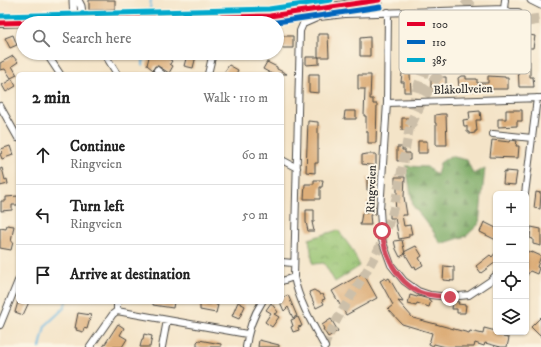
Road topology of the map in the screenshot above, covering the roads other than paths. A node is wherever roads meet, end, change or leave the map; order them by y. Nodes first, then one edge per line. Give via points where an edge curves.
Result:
1 (73, 0) edge
2 (78, 0) edge
3 (306, 0) edge
4 (379, 0) edge
5 (505, 0) edge
6 (531, 0) edge
7 (541, 5) edge
8 (504, 9) joint
9 (465, 10) edge
10 (307, 11) junction
11 (388, 12) junction
12 (399, 12) edge
13 (74, 16) edge
14 (82, 16) edge
15 (270, 16) edge
16 (16, 22) edge
17 (0, 23) edge
18 (51, 60) edge
19 (108, 60) edge
20 (211, 60) edge
21 (59, 72) edge
22 (116, 72) edge
23 (208, 72) edge
24 (539, 98) edge
25 (387, 102) junction
26 (0, 106) edge
27 (16, 134) edge
28 (493, 134) dead end
29 (532, 138) junction
30 (284, 161) edge
31 (297, 168) junction
32 (525, 191) edge
33 (284, 262) edge
34 (294, 263) junction
35 (294, 277) junction
36 (493, 277) edge
37 (284, 280) edge
38 (16, 286) edge
39 (115, 304) edge
40 (261, 304) edge
41 (117, 311) junction
42 (167, 320) junction
43 (0, 325) edge
44 (248, 334) junction
45 (90, 347) edge
46 (162, 347) edge
47 (246, 347) edge
48 (325, 347) edge

1 - 13 street
2 - 14 street
3 - 10 street
4 - 10 main road
5 - 8 street
6 - 7 street
8 - 9 street
10 - 15 main road
11 - 12 street
11 - 25 street, Ringveien
11 - 31 street via 331,15 303,24 300,31
16 - 17 main road
18 - 21 street
19 - 22 street
20 - 23 street
24 - 25 street, Blåkollveien
24 - 29 street
25 - 36 street, Ringveien via 380,210 382,240 391,265 404,281 418,291 430,295 469,295
26 - 27 street
28 - 29 street
29 - 32 street
30 - 31 street
31 - 34 street
33 - 34 street
34 - 35 street
35 - 37 street
35 - 48 street via 308,316
38 - 43 street
39 - 41 street
40 - 44 street
41 - 42 street
41 - 45 street
42 - 44 street
42 - 46 street
44 - 47 street

